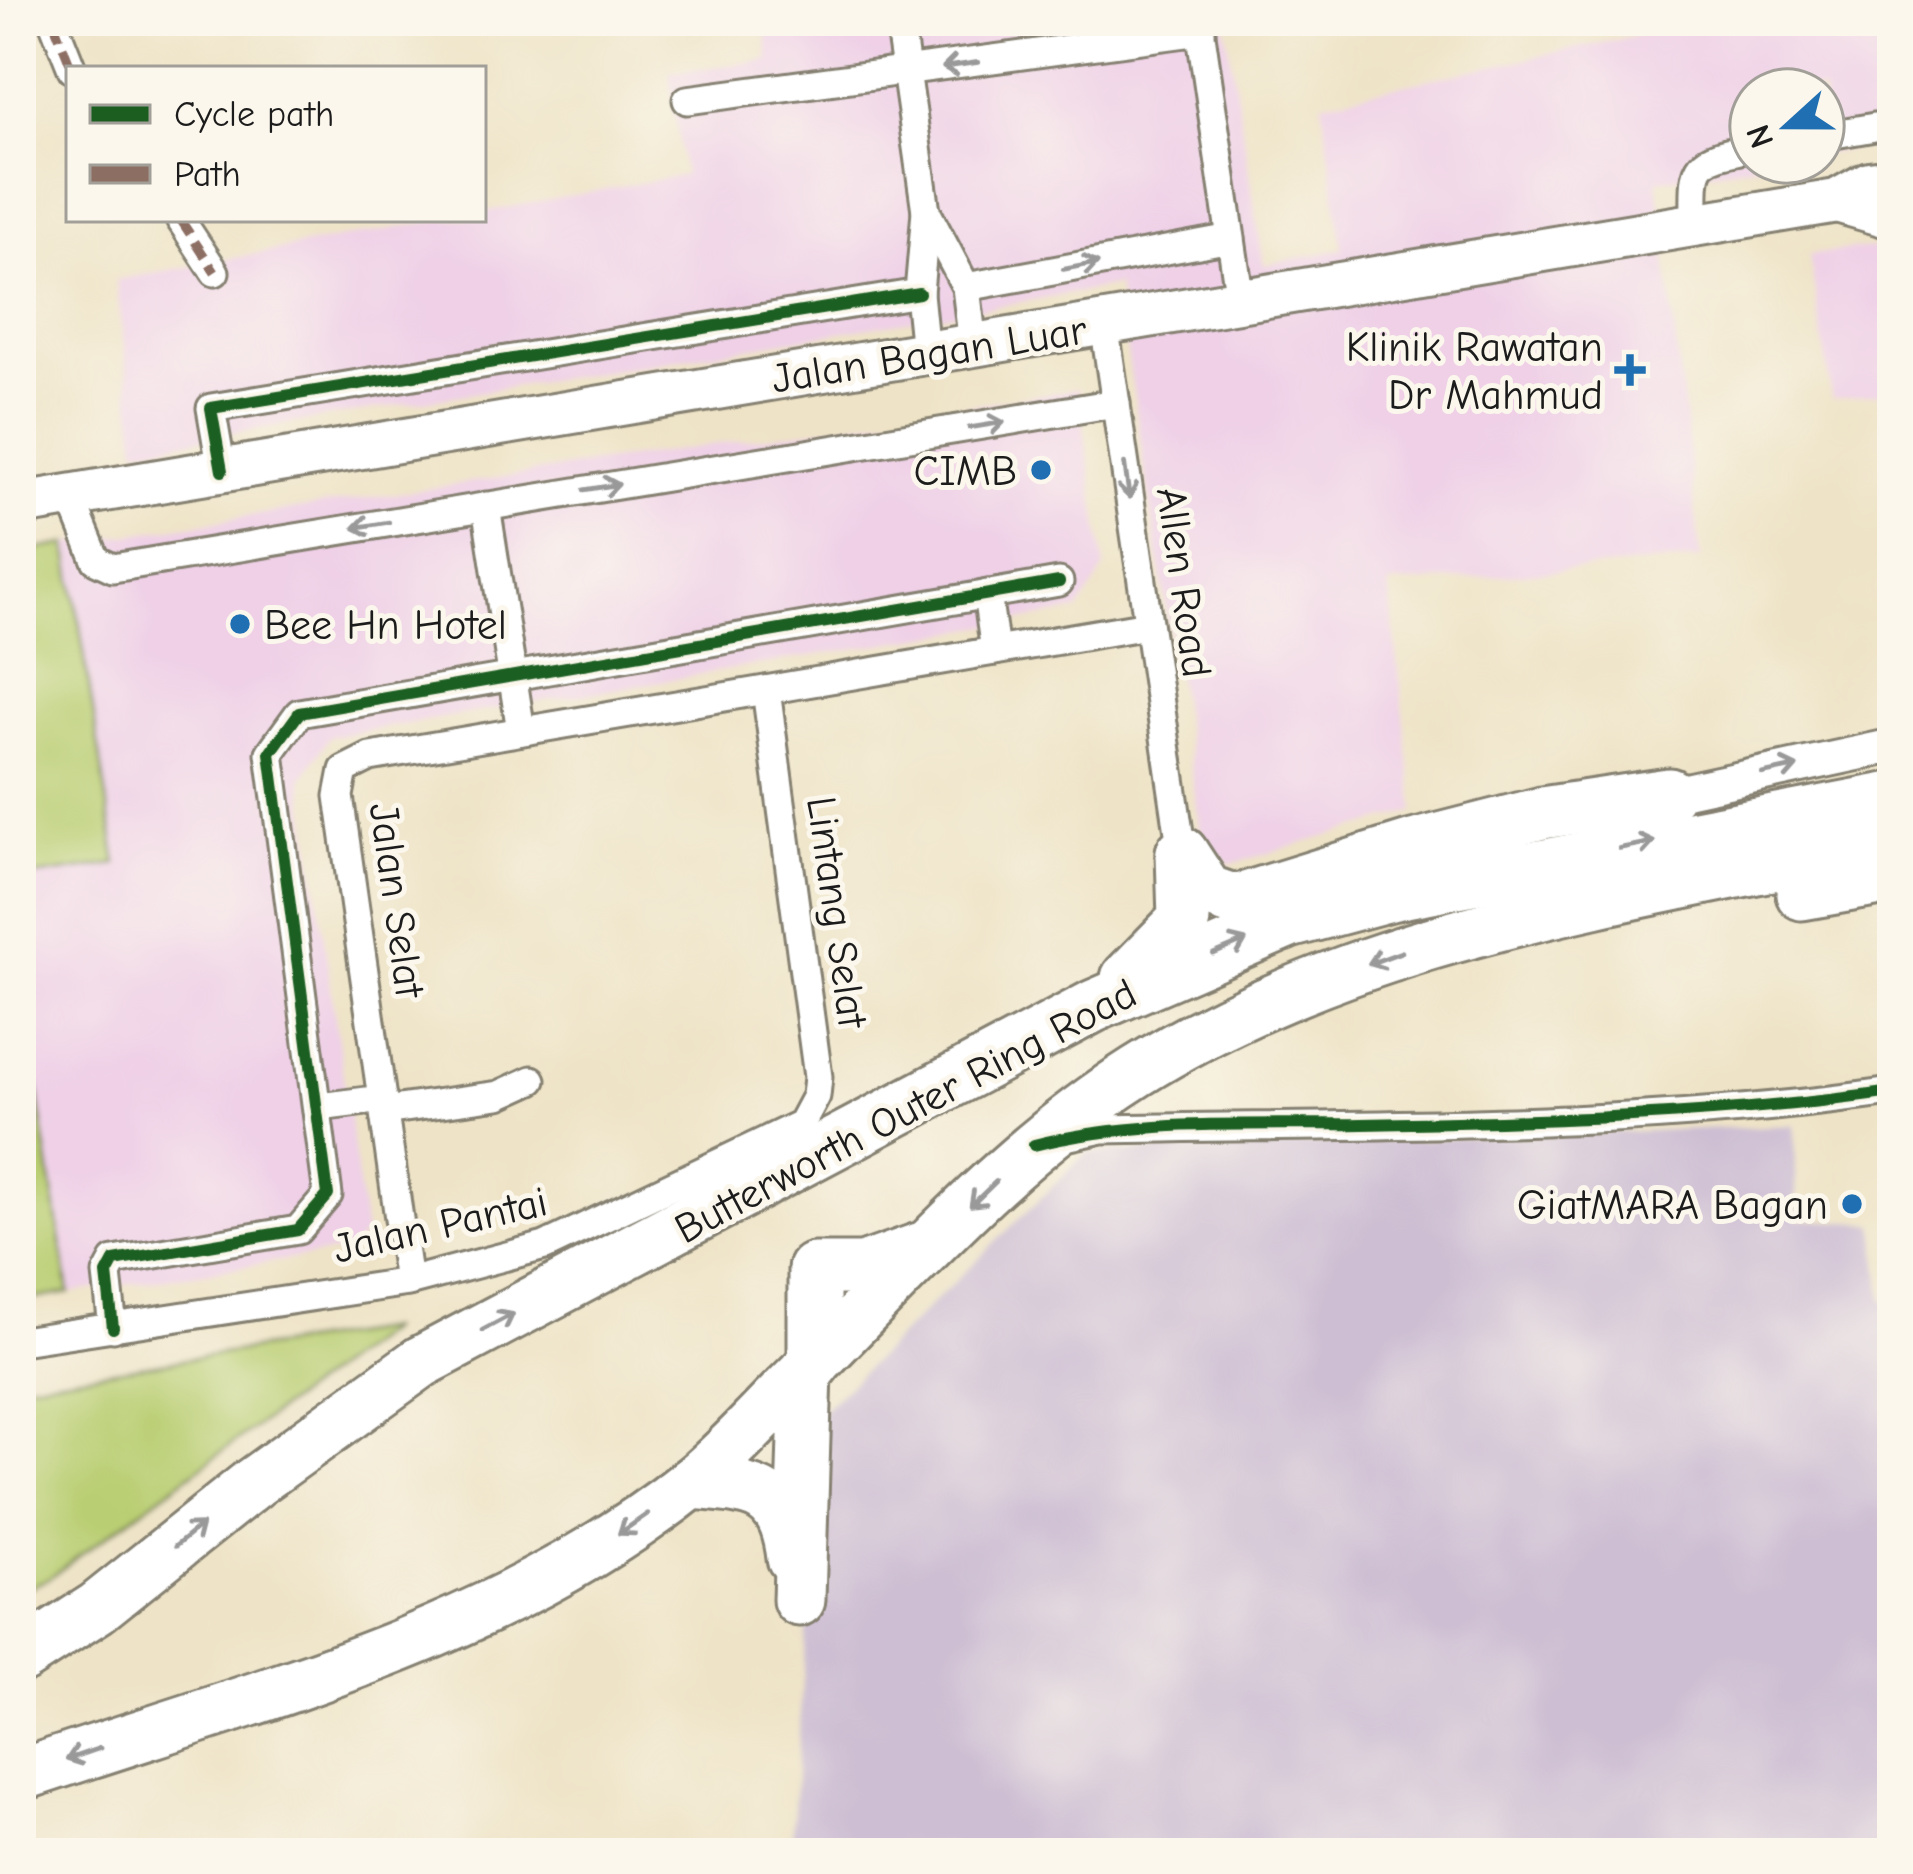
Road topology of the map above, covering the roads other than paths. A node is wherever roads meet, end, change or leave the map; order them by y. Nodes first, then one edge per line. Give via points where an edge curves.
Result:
1 (53, 21) edge
2 (899, 21) edge
3 (1200, 26) edge
4 (71, 66) edge
5 (906, 72) junction
6 (687, 100) dead end
7 (1892, 124) edge
8 (1847, 132) edge
9 (1727, 152) edge
10 (1892, 180) edge
11 (1837, 201) junction
12 (926, 211) junction
13 (1892, 217) edge
14 (182, 222) edge
15 (1695, 225) junction
16 (1232, 238) junction
17 (215, 272) dead end
18 (966, 287) junction
19 (919, 293) junction
20 (1240, 301) junction
21 (1104, 323) junction
22 (973, 345) junction
23 (925, 353) junction
24 (1116, 404) junction
25 (222, 470) junction
26 (70, 496) junction
27 (21, 504) edge
28 (486, 506) junction
29 (1059, 582) dead end
30 (987, 594) junction
31 (1148, 625) junction
32 (995, 651) junction
33 (512, 674) junction
34 (766, 690) junction
35 (521, 730) junction
36 (1892, 746) edge
37 (1669, 794) junction
38 (1892, 798) edge
39 (1892, 840) edge
40 (1182, 853) junction
41 (1892, 878) edge
42 (1288, 922) junction
43 (1498, 926) junction
44 (1094, 1006) junction
45 (532, 1080) dead end
46 (1892, 1092) edge
47 (384, 1105) junction
48 (319, 1107) junction
49 (788, 1135) joint
50 (1034, 1145) junction
51 (408, 1282) junction
52 (113, 1328) junction
53 (21, 1342) edge
54 (810, 1368) junction
55 (691, 1483) junction
56 (21, 1657) edge
57 (21, 1775) edge

1 - 4 street
2 - 5 street
3 -> 5 street
3 - 16 street
5 - 6 street
5 - 12 street
7 - 8 street
9 - 15 street via 1699,166
10 - 11 main road, Jalan Bagan Luar
11 - 13 main road, Jalan Bagan Luar
11 - 15 main road, Jalan Bagan Luar
12 - 18 street
12 - 19 street
14 - 17 street
15 - 20 main road, Jalan Bagan Luar
18 -> 16 street
16 - 20 street
18 - 22 street
19 - 23 street
19 - 25 street via 211,408
20 - 21 main road, Jalan Bagan Luar
21 - 22 main road, Jalan Bagan Luar
21 - 24 street, Allen Road
22 - 23 main road, Jalan Bagan Luar
23 - 25 main road, Jalan Bagan Luar
28 -> 24 street
24 -> 31 street, Allen Road
25 - 26 main road, Jalan Bagan Luar
26 - 27 main road, Jalan Bagan Luar
28 -> 26 street via 113,568 97,560
28 - 33 street
29 - 30 street
30 - 32 street
30 - 33 street
31 - 32 street, Jalan Selat
31 - 40 street, Allen Road
32 - 34 street, Jalan Selat
33 - 35 street
33 - 48 street via 309,708 272,745
34 - 35 street, Jalan Selat
34 - 49 street, Lintang Selat via 818,1077 810,1112
35 - 47 street, Jalan Selat via 370,757 344,770 339,796
37 -> 36 street
37 - 40 highway via 1542,813 1236,901 1207,891
37 - 42 highway via 1421,869
42 -> 38 highway, Butterworth Outer Ring Road via 1477,876
39 - 43 highway, Butterworth Outer Ring Road
40 - 44 highway via 1186,907 1177,934
41 - 43 highway via 1623,920
44 -> 42 highway, Butterworth Outer Ring Road
43 -> 50 highway, Butterworth Outer Ring Road via 1395,954 1264,1004 1138,1071
56 -> 44 highway, Butterworth Outer Ring Road via 421,1362
45 - 47 street via 499,1095
46 - 50 street via 1802,1105 1437,1123 1102,1129
47 - 48 street
47 - 51 street, Jalan Selat
48 - 52 street via 330,1187 305,1225 114,1261 107,1274
49 - 51 street, Jalan Pantai via 584,1232
50 -> 54 highway, Butterworth Outer Ring Road
51 - 52 street, Jalan Pantai
52 - 53 street, Jalan Pantai
54 - 55 highway, Butterworth Outer Ring Road
54 - 55 highway via 799,1600 789,1526 774,1502 747,1488
55 -> 57 highway, Butterworth Outer Ring Road via 550,1577 448,1628

